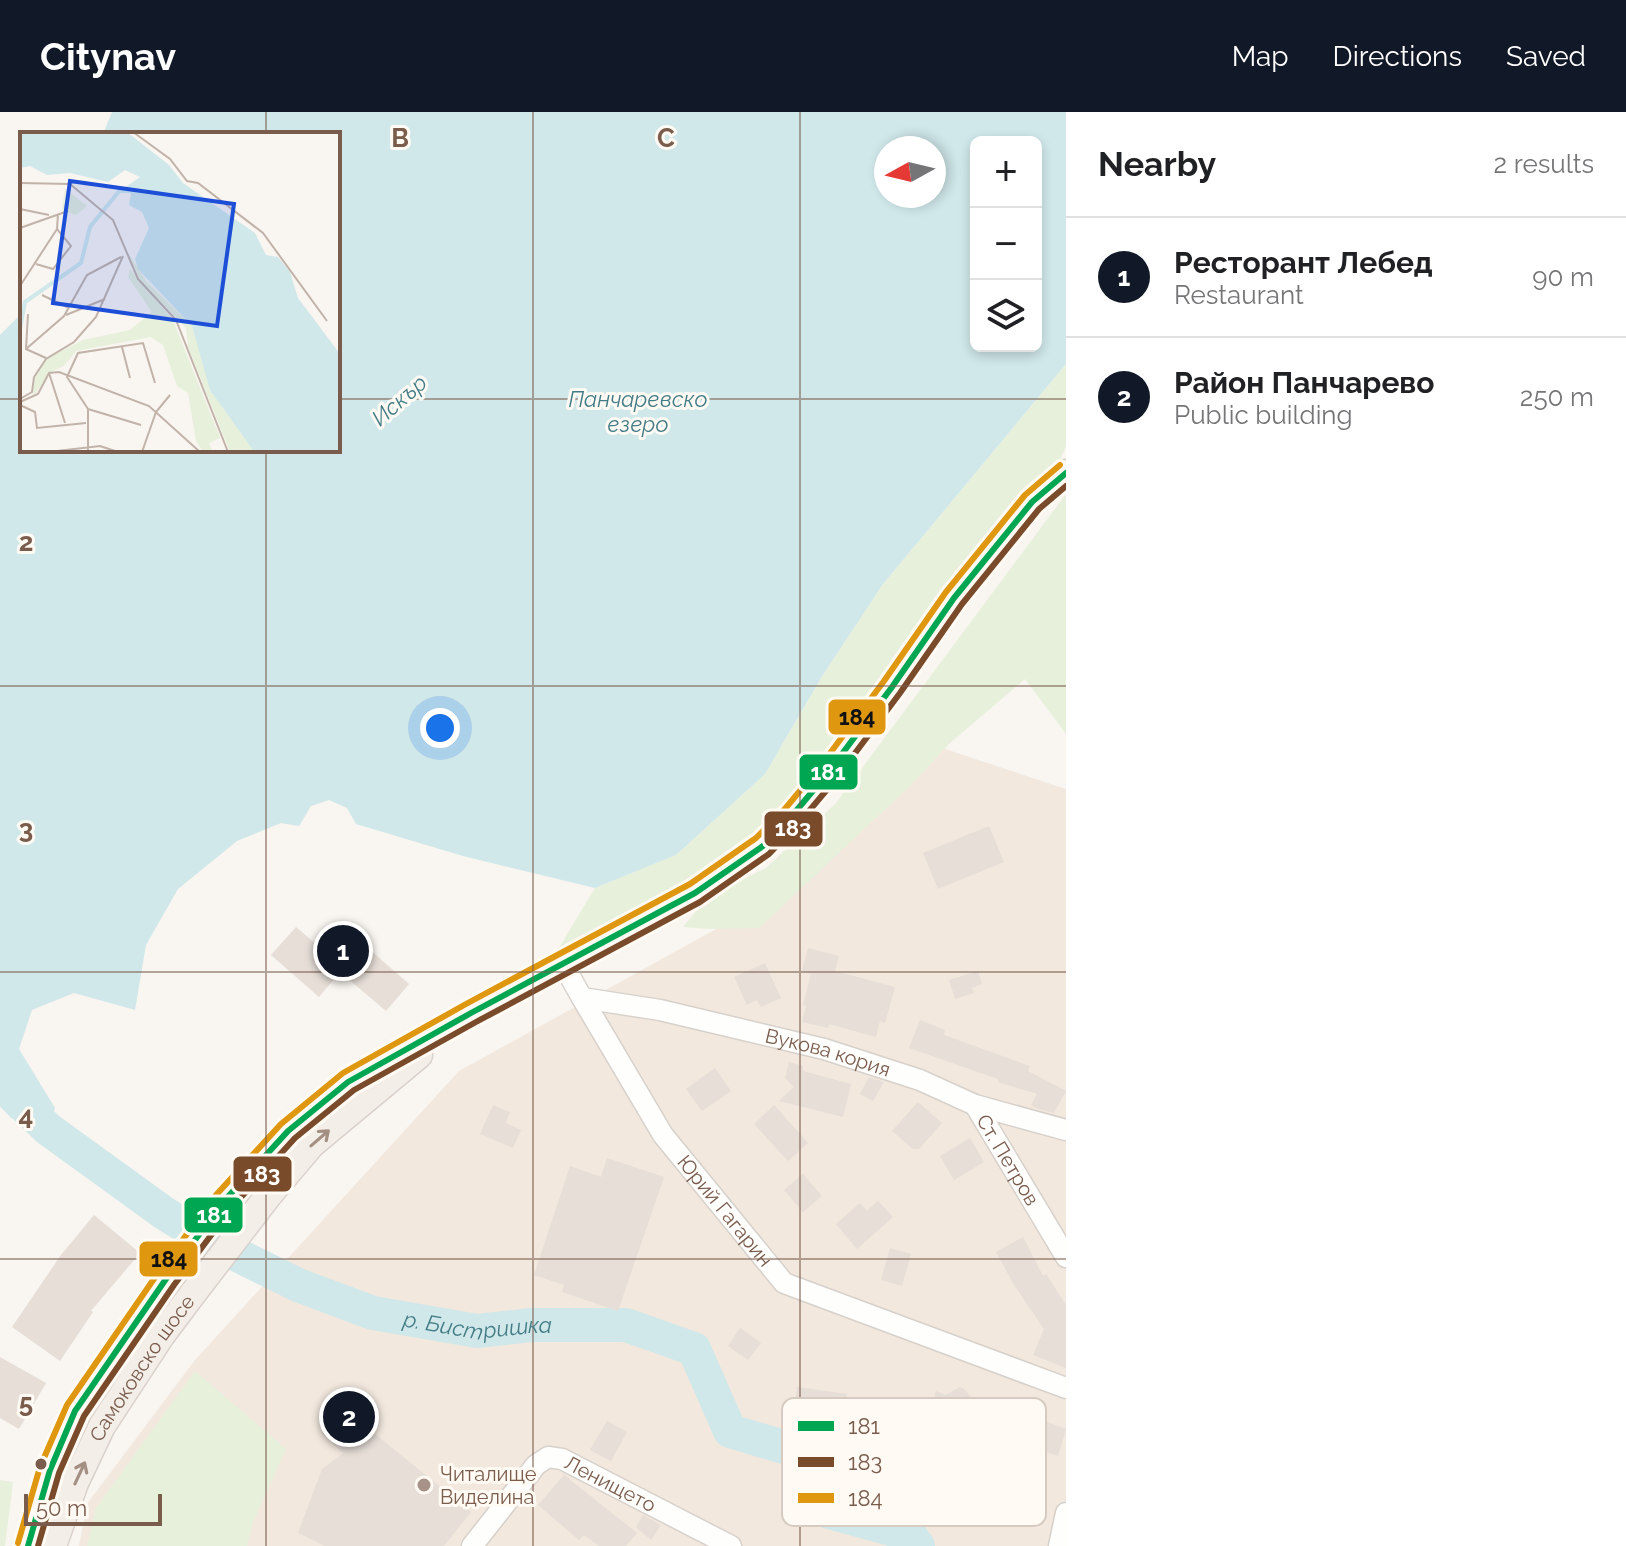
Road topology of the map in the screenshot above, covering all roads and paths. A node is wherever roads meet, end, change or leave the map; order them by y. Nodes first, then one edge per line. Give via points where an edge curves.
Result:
1 (1066, 473) edge
2 (563, 964) junction
3 (582, 998) junction
4 (471, 1013) junction
5 (975, 1105) junction
6 (1064, 1122) edge
7 (1066, 1257) edge
8 (1066, 1388) edge
9 (1066, 1513) edge
10 (28, 1546) edge
11 (53, 1546) edge
12 (472, 1546) edge
13 (731, 1546) edge
14 (1059, 1546) edge

1 - 2 main road, Самоковско шосе via 1022,514 827,774 763,846 695,893
2 - 3 street, Юрий Гагарин
2 - 4 main road, Самоковско шосе
3 - 5 street, Вукова кория via 660,1010 824,1049 920,1080
3 - 8 street, Юрий Гагарин via 663,1135 784,1283
4 - 10 main road, Самоковско шосе via 348,1082 288,1131 224,1201 75,1411 50,1470
11 -> 4 main road, Самоковско шосе via 102,1426 161,1336 268,1196 312,1144
5 - 6 street, Вукова кория
5 - 7 street, Ст. Петров
9 - 14 street
12 - 13 street, Ленището via 548,1457 562,1459

